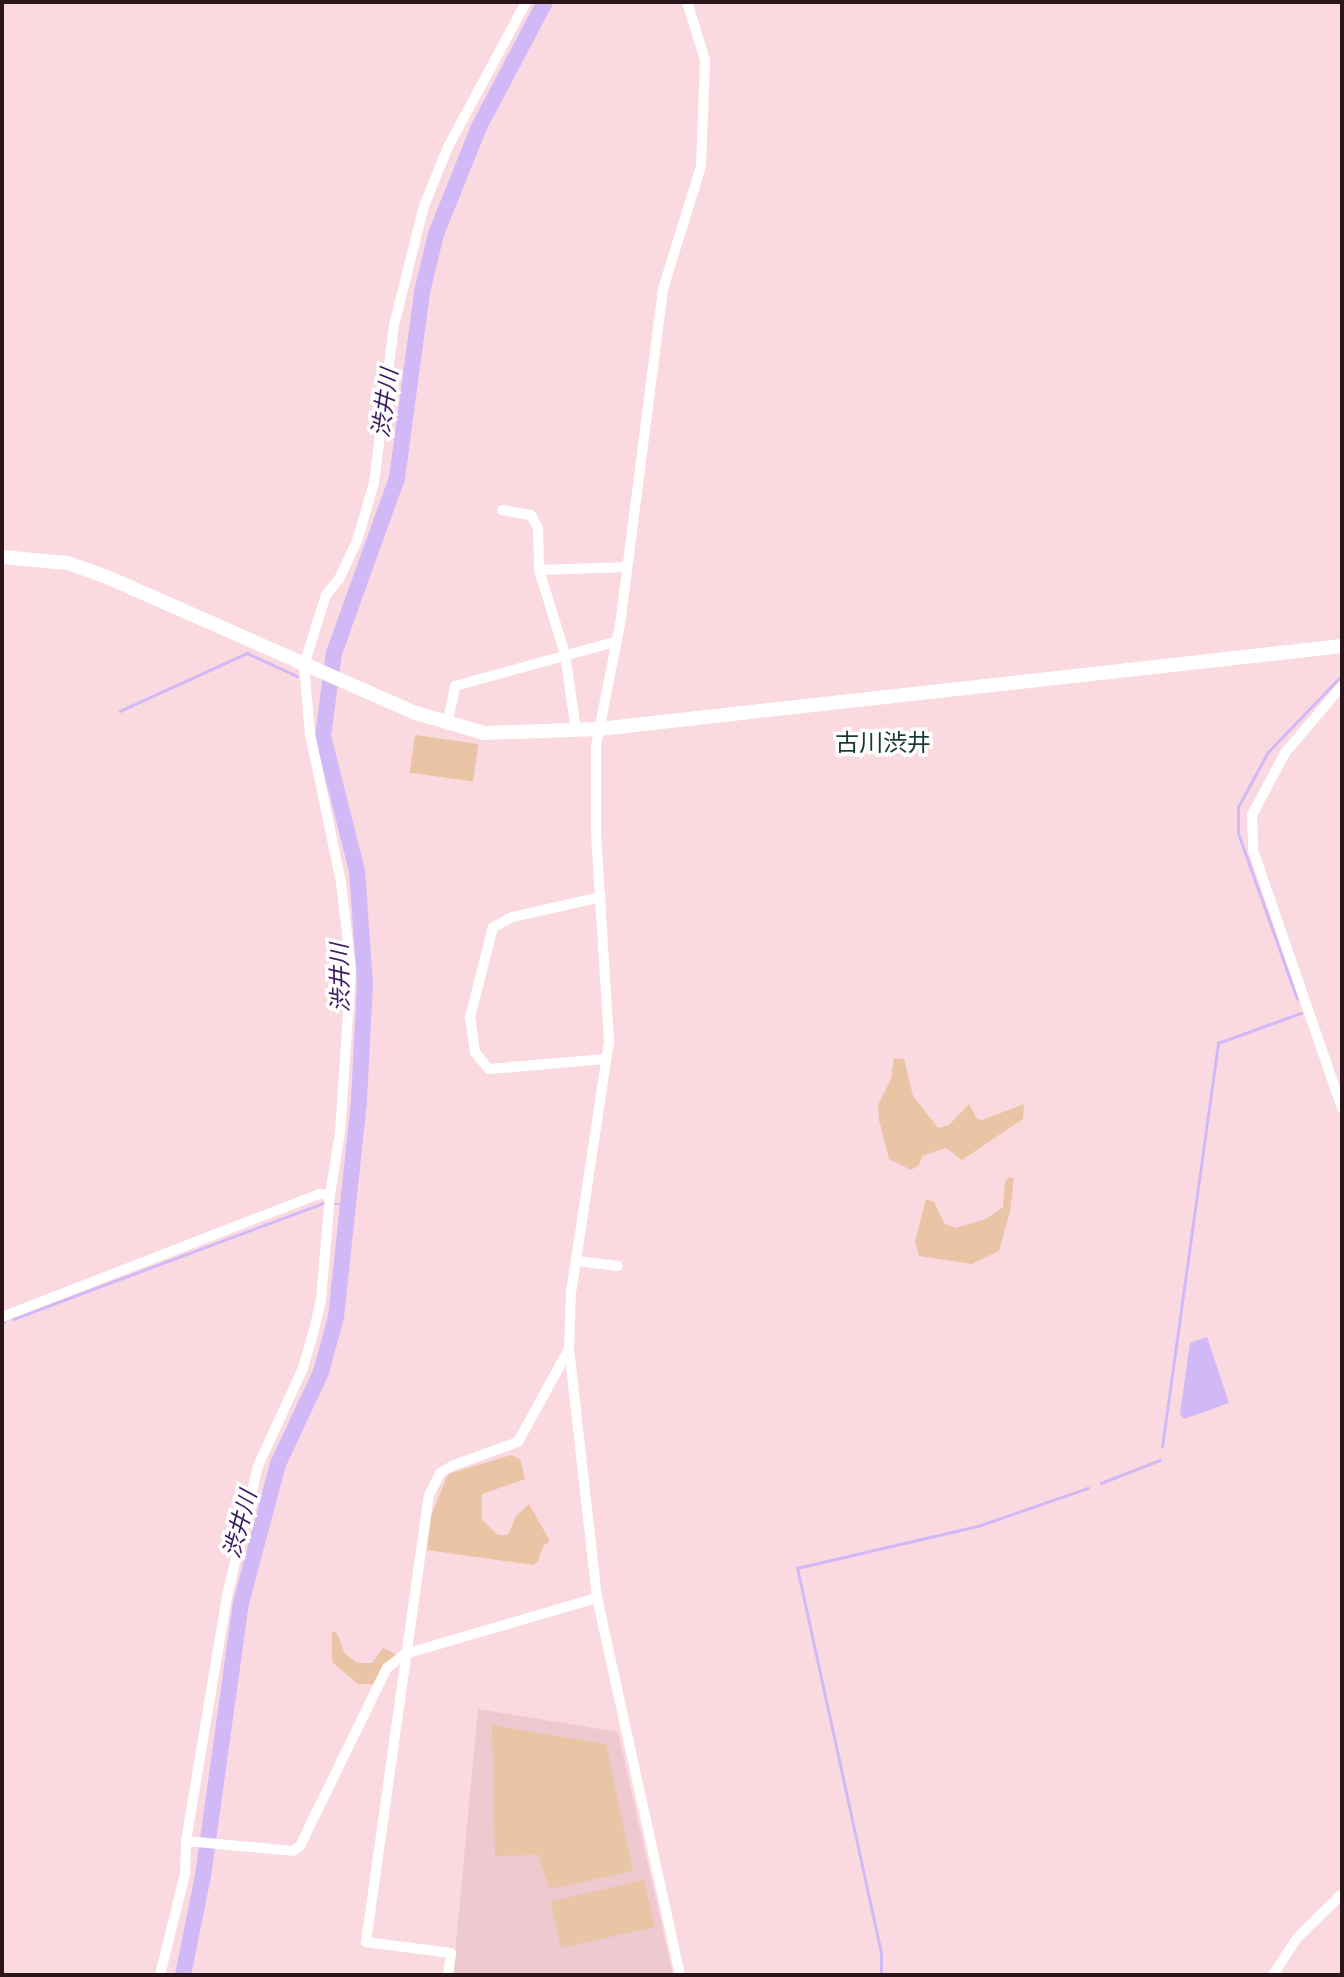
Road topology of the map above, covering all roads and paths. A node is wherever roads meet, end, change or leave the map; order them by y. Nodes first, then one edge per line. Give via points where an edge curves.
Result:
1 (526, 2) edge
2 (687, 2) edge
3 (502, 510) dead end
4 (2, 557) edge
5 (627, 568) junction
6 (539, 570) junction
7 (615, 642) junction
8 (1342, 646) edge
9 (566, 657) junction
10 (306, 666) junction
11 (1342, 685) edge
12 (447, 725) junction
13 (599, 729) junction
14 (576, 730) junction
15 (601, 897) junction
16 (606, 1059) junction
17 (1342, 1108) edge
18 (330, 1195) junction
19 (576, 1261) junction
20 (618, 1266) dead end
21 (2, 1317) edge
22 (569, 1349) junction
23 (597, 1598) junction
24 (405, 1654) junction
25 (189, 1842) junction
26 (1342, 1894) edge
27 (160, 1975) edge
28 (448, 1975) edge
29 (680, 1975) edge
30 (1273, 1975) edge

1 - 10 street via 448,147 424,206 397,312 374,483 357,541 326,595
2 - 5 street via 705,60 701,166 663,289
3 - 6 street via 531,515 540,540
4 - 10 street via 68,563
5 - 6 street
5 - 7 street
6 - 9 street
7 - 9 street
7 - 13 street
8 - 13 street
9 - 12 street via 455,686
9 - 14 street
10 - 12 street
10 - 18 street via 309,723 341,882 351,969 344,1083
11 - 17 street via 1285,753 1252,816 1253,850
12 - 14 street via 514,735
13 - 14 street
13 - 15 street via 595,790
15 - 16 street via 609,1014
15 - 16 street via 512,917 493,926 470,1017 475,1052 489,1069
16 - 19 street
18 - 21 street via 319,1194
18 - 25 street via 321,1300 303,1368 250,1492 227,1596
19 - 20 street
19 - 22 street
22 - 23 street
22 - 24 street via 518,1442 454,1465 433,1483
23 - 24 street
23 - 29 street
24 - 25 street via 376,1683 300,1846 286,1853
24 - 28 street via 366,1942 451,1953
25 - 27 street
26 - 30 street via 1297,1938

